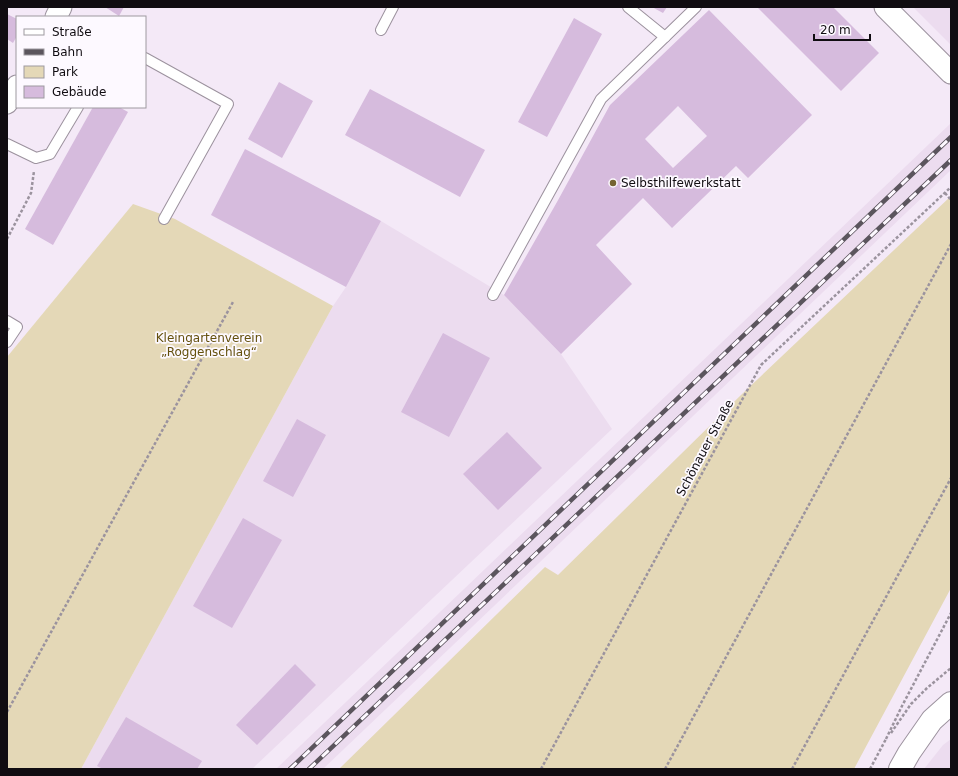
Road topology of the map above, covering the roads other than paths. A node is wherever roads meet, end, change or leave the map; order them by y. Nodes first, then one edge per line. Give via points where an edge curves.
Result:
1 (393, 7) edge
2 (628, 7) edge
3 (696, 7) edge
4 (885, 7) edge
5 (380, 30) dead end
6 (665, 37) junction
7 (146, 59) edge
8 (951, 73) edge
9 (16, 88) edge
10 (7, 103) edge
11 (77, 108) edge
12 (7, 144) edge
13 (164, 219) dead end
14 (493, 295) dead end
15 (7, 321) edge
16 (7, 342) edge
17 (951, 703) edge
18 (900, 769) edge

1 - 5 lane
2 - 6 lane
3 - 6 lane
4 - 8 street
6 - 14 lane via 601,99
7 - 13 lane via 228,104
9 - 10 street
11 - 12 lane via 50,154 36,158
15 - 16 lane via 17,327
17 - 18 main road via 932,720

